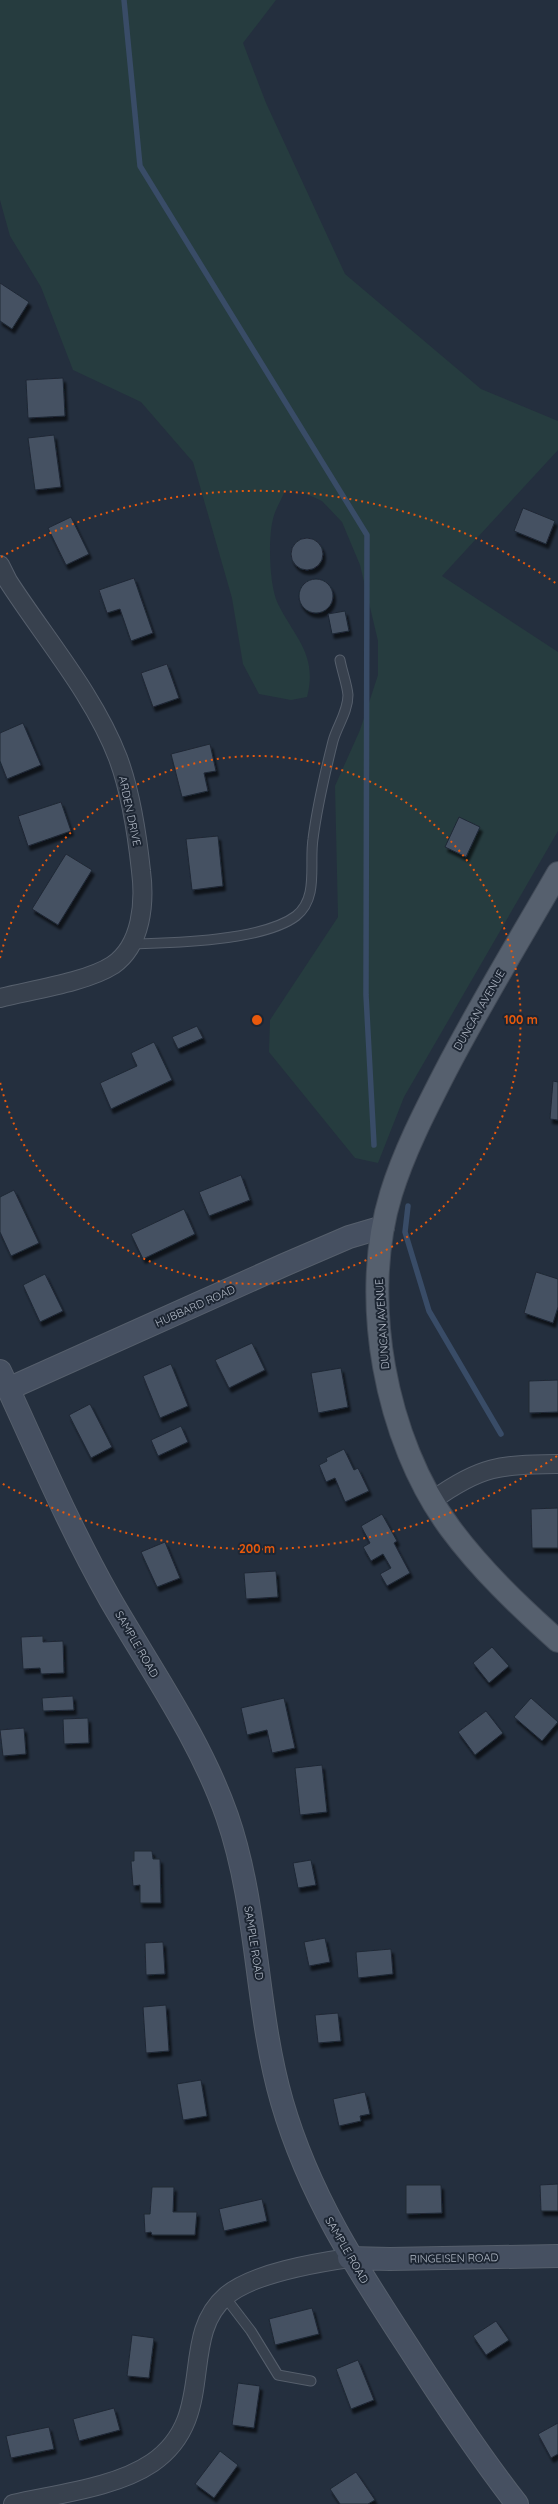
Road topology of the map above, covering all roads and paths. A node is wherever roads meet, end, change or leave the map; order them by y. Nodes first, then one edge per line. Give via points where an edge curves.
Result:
1 (0, 565) edge
2 (340, 660) dead end
3 (558, 873) edge
4 (131, 944) junction
5 (0, 998) edge
6 (383, 1227) junction
7 (4, 1380) edge
8 (558, 1464) edge
9 (432, 1500) junction
10 (558, 1641) edge
11 (558, 2256) edge
12 (349, 2258) junction
13 (225, 2297) junction
14 (311, 2382) dead end
15 (13, 2504) edge
16 (517, 2504) edge

1 - 4 street, ARDEN DRIVE via 91,706 118,758 132,813 142,882 140,919
2 - 4 lane via 348,696 334,740 312,840 311,884 305,907 286,922 244,935 202,941
3 - 6 main road, DUNCAN AVENUE via 457,1048 423,1115 400,1168
4 - 5 street, ARDEN DRIVE via 123,956 100,971
6 - 7 street, HUBBARD ROAD via 349,1237
6 - 9 main road, DUNCAN AVENUE via 379,1265 379,1306 385,1373 408,1450
7 - 12 street, SAMPLE ROAD via 72,1529 191,1738 226,1815 246,1894 281,2099 305,2168
8 - 9 street via 503,1465 470,1476
9 - 10 main road, DUNCAN AVENUE via 449,1527 487,1573
11 - 12 street, RINGEISEN ROAD via 390,2260
12 - 13 street via 310,2264 273,2275 244,2286
12 - 16 street, SAMPLE ROAD via 447,2407
13 - 14 lane via 251,2331 278,2375
13 - 15 street via 211,2315 204,2335 192,2407 186,2424 168,2449 152,2463 126,2476

